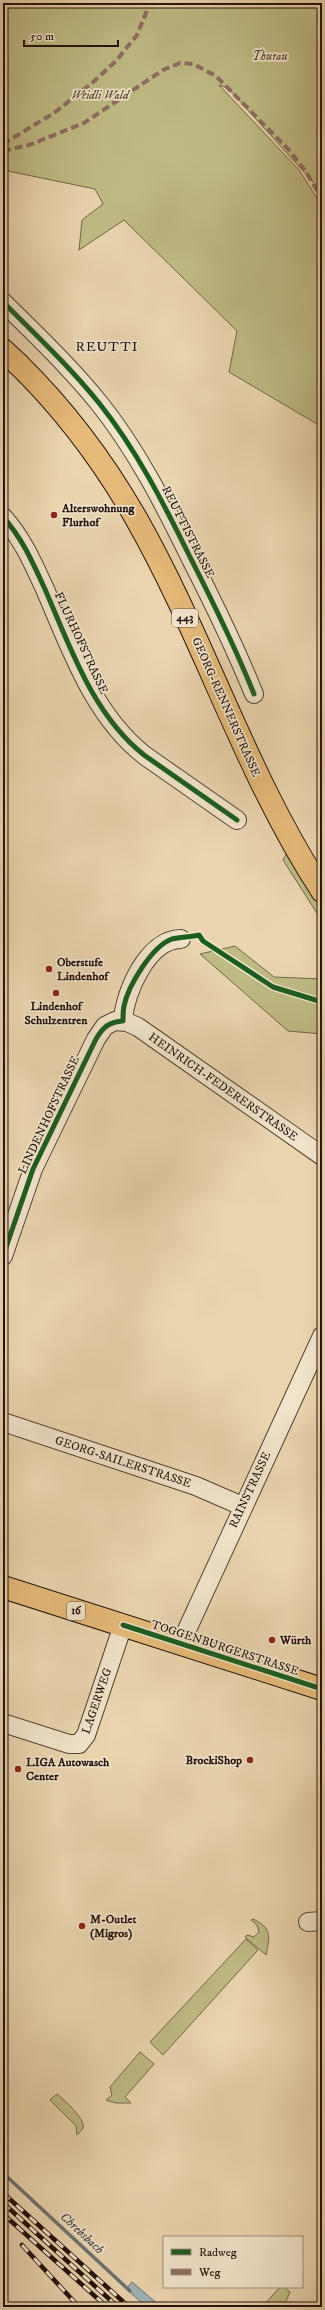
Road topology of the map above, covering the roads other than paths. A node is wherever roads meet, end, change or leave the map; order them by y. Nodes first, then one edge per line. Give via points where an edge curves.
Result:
1 (3, 302) edge
2 (10, 357) edge
3 (3, 517) edge
4 (254, 694) dead end
5 (236, 820) dead end
6 (322, 891) edge
7 (181, 939) dead end
8 (123, 1021) junction
9 (322, 1156) edge
10 (3, 1256) edge
11 (322, 1336) edge
12 (3, 1422) edge
13 (242, 1506) junction
14 (3, 1587) edge
15 (123, 1626) junction
16 (180, 1645) junction
17 (322, 1689) edge
18 (3, 1722) edge

1 - 4 street, REUTTISTRASSE via 60,358 118,429 165,507 226,630
2 - 6 main road, GEORG-RENNERSTRASSE / 443 via 77,429 134,515 176,598 262,785 290,839
3 - 5 street, FLURHOFSTRASSE via 26,547 94,696 112,721 130,744
7 - 8 street via 167,942 148,959 127,994
8 - 9 street, HEINRICH-FEDERERSTRASSE via 138,1027
8 - 10 street, LINDENHOFSTRASSE via 105,1026 96,1039 33,1169
11 - 13 street, RAINSTRASSE
12 - 13 street, GEORG-SAILERSTRASSE via 196,1486
13 - 16 street, RAINSTRASSE
14 - 15 main road, TOGGENBURGERSTRASSE / 16
15 - 16 main road, TOGGENBURGERSTRASSE / 16
15 - 18 street, LAGERWEG via 86,1735 79,1744 68,1744
16 - 17 main road, TOGGENBURGERSTRASSE / 16

